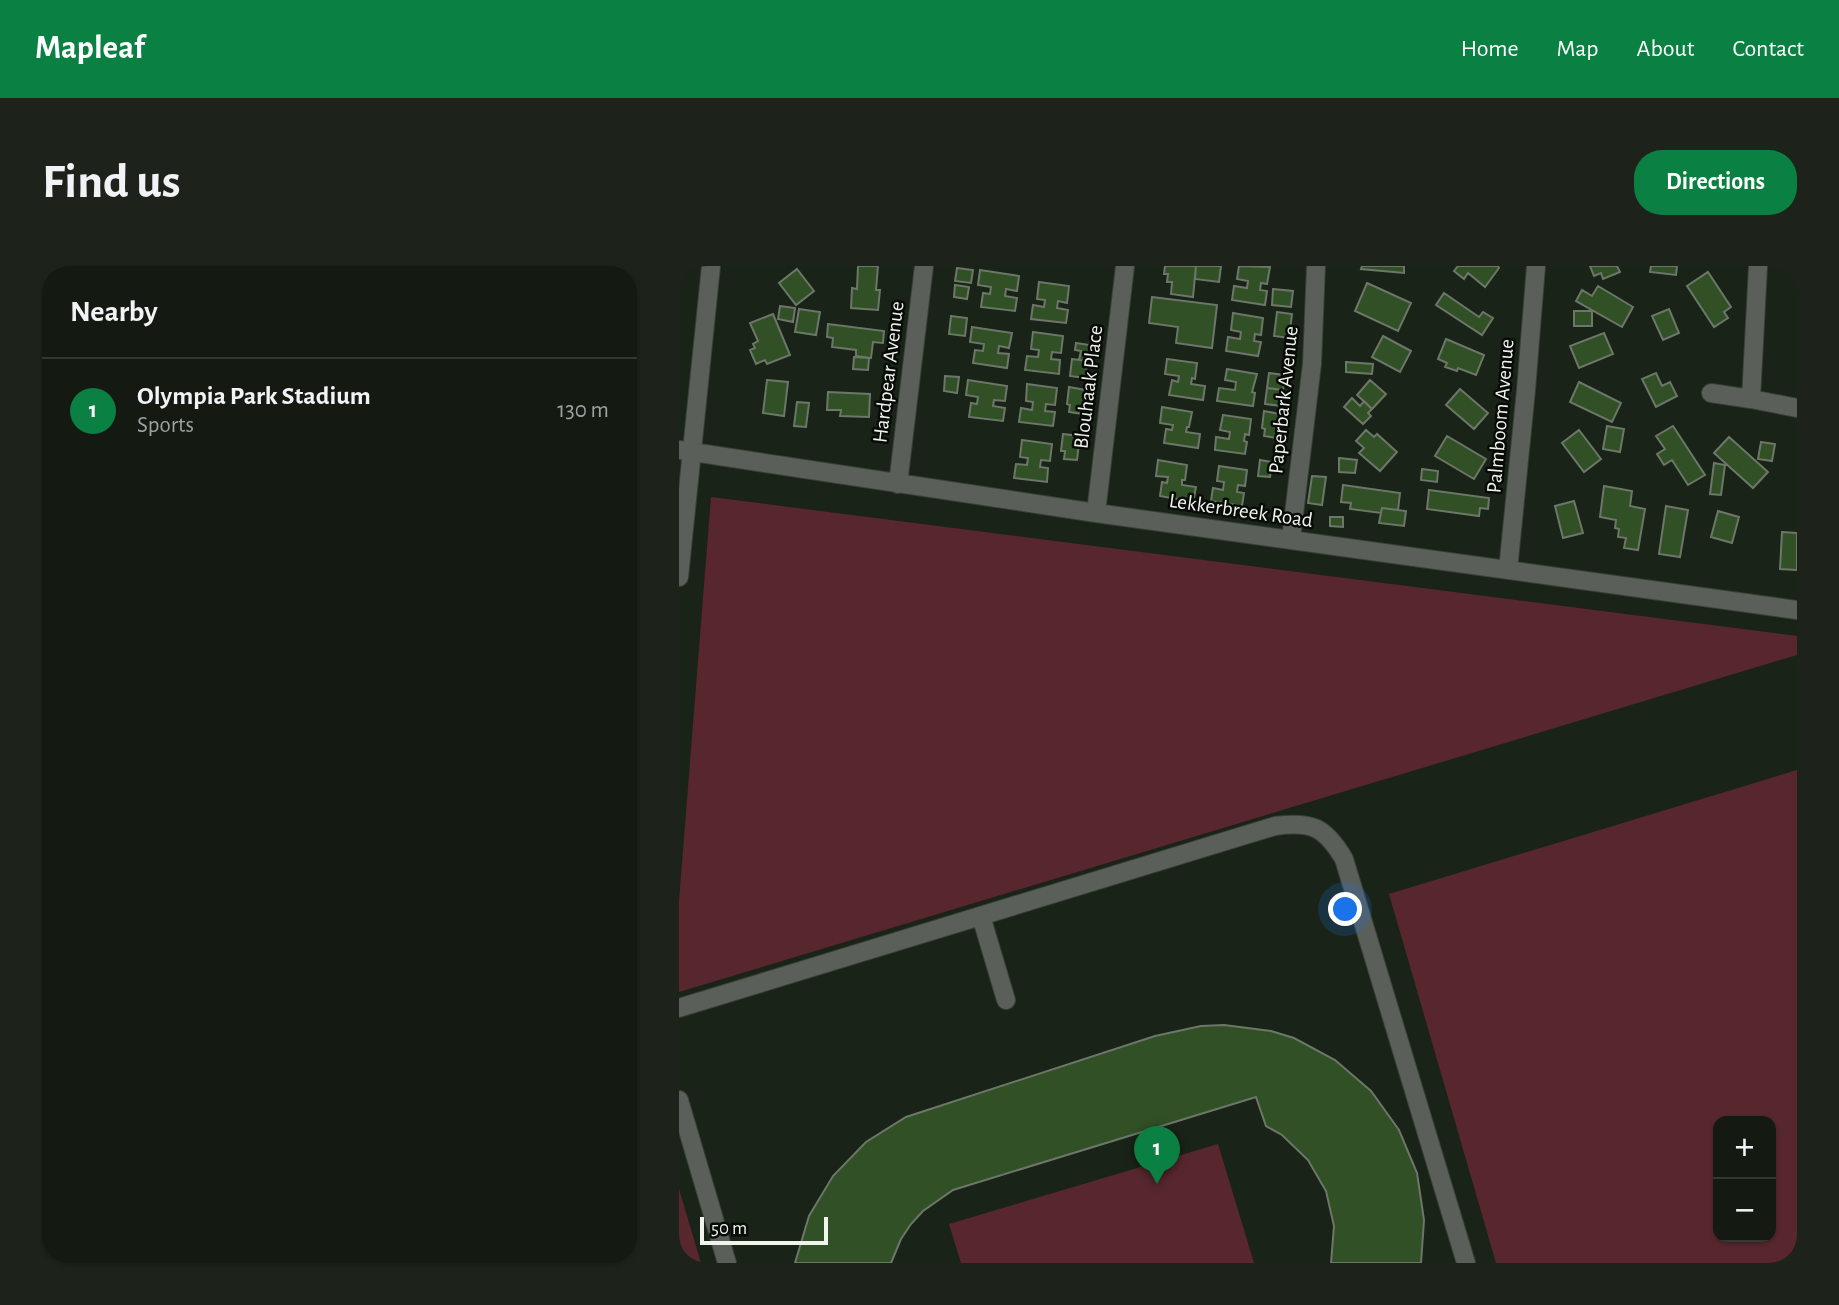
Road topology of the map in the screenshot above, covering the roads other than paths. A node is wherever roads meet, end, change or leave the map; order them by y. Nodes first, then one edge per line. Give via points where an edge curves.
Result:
1 (711, 266) edge
2 (924, 266) edge
3 (1125, 266) edge
4 (1316, 266) edge
5 (1536, 266) edge
6 (1758, 266) edge
7 (1711, 393) dead end
8 (1751, 399) junction
9 (1797, 408) edge
10 (686, 451) edge
11 (898, 484) junction
12 (1096, 513) junction
13 (1291, 539) junction
14 (1508, 570) junction
15 (679, 577) edge
16 (1797, 610) edge
17 (981, 915) junction
18 (1006, 1000) dead end
19 (679, 1008) edge
20 (679, 1100) edge
21 (727, 1263) edge
22 (1466, 1263) edge

1 - 10 street
2 - 11 street, Hardpear Avenue
3 - 12 street, Blouhaak Place
4 - 13 street, Paperbark Avenue via 1312,364
5 - 14 street, Palmboom Avenue
6 - 8 street
7 - 8 street
8 - 9 street
10 - 11 street, Lekkerbreek Road
10 - 15 street
11 - 12 street, Lekkerbreek Road
12 - 13 street, Lekkerbreek Road
13 - 14 street, Lekkerbreek Road
14 - 16 street, Lekkerbreek Road
17 - 18 street
17 - 19 street
17 - 22 street via 1275,826 1298,823 1316,827 1333,841 1344,859
20 - 21 street

